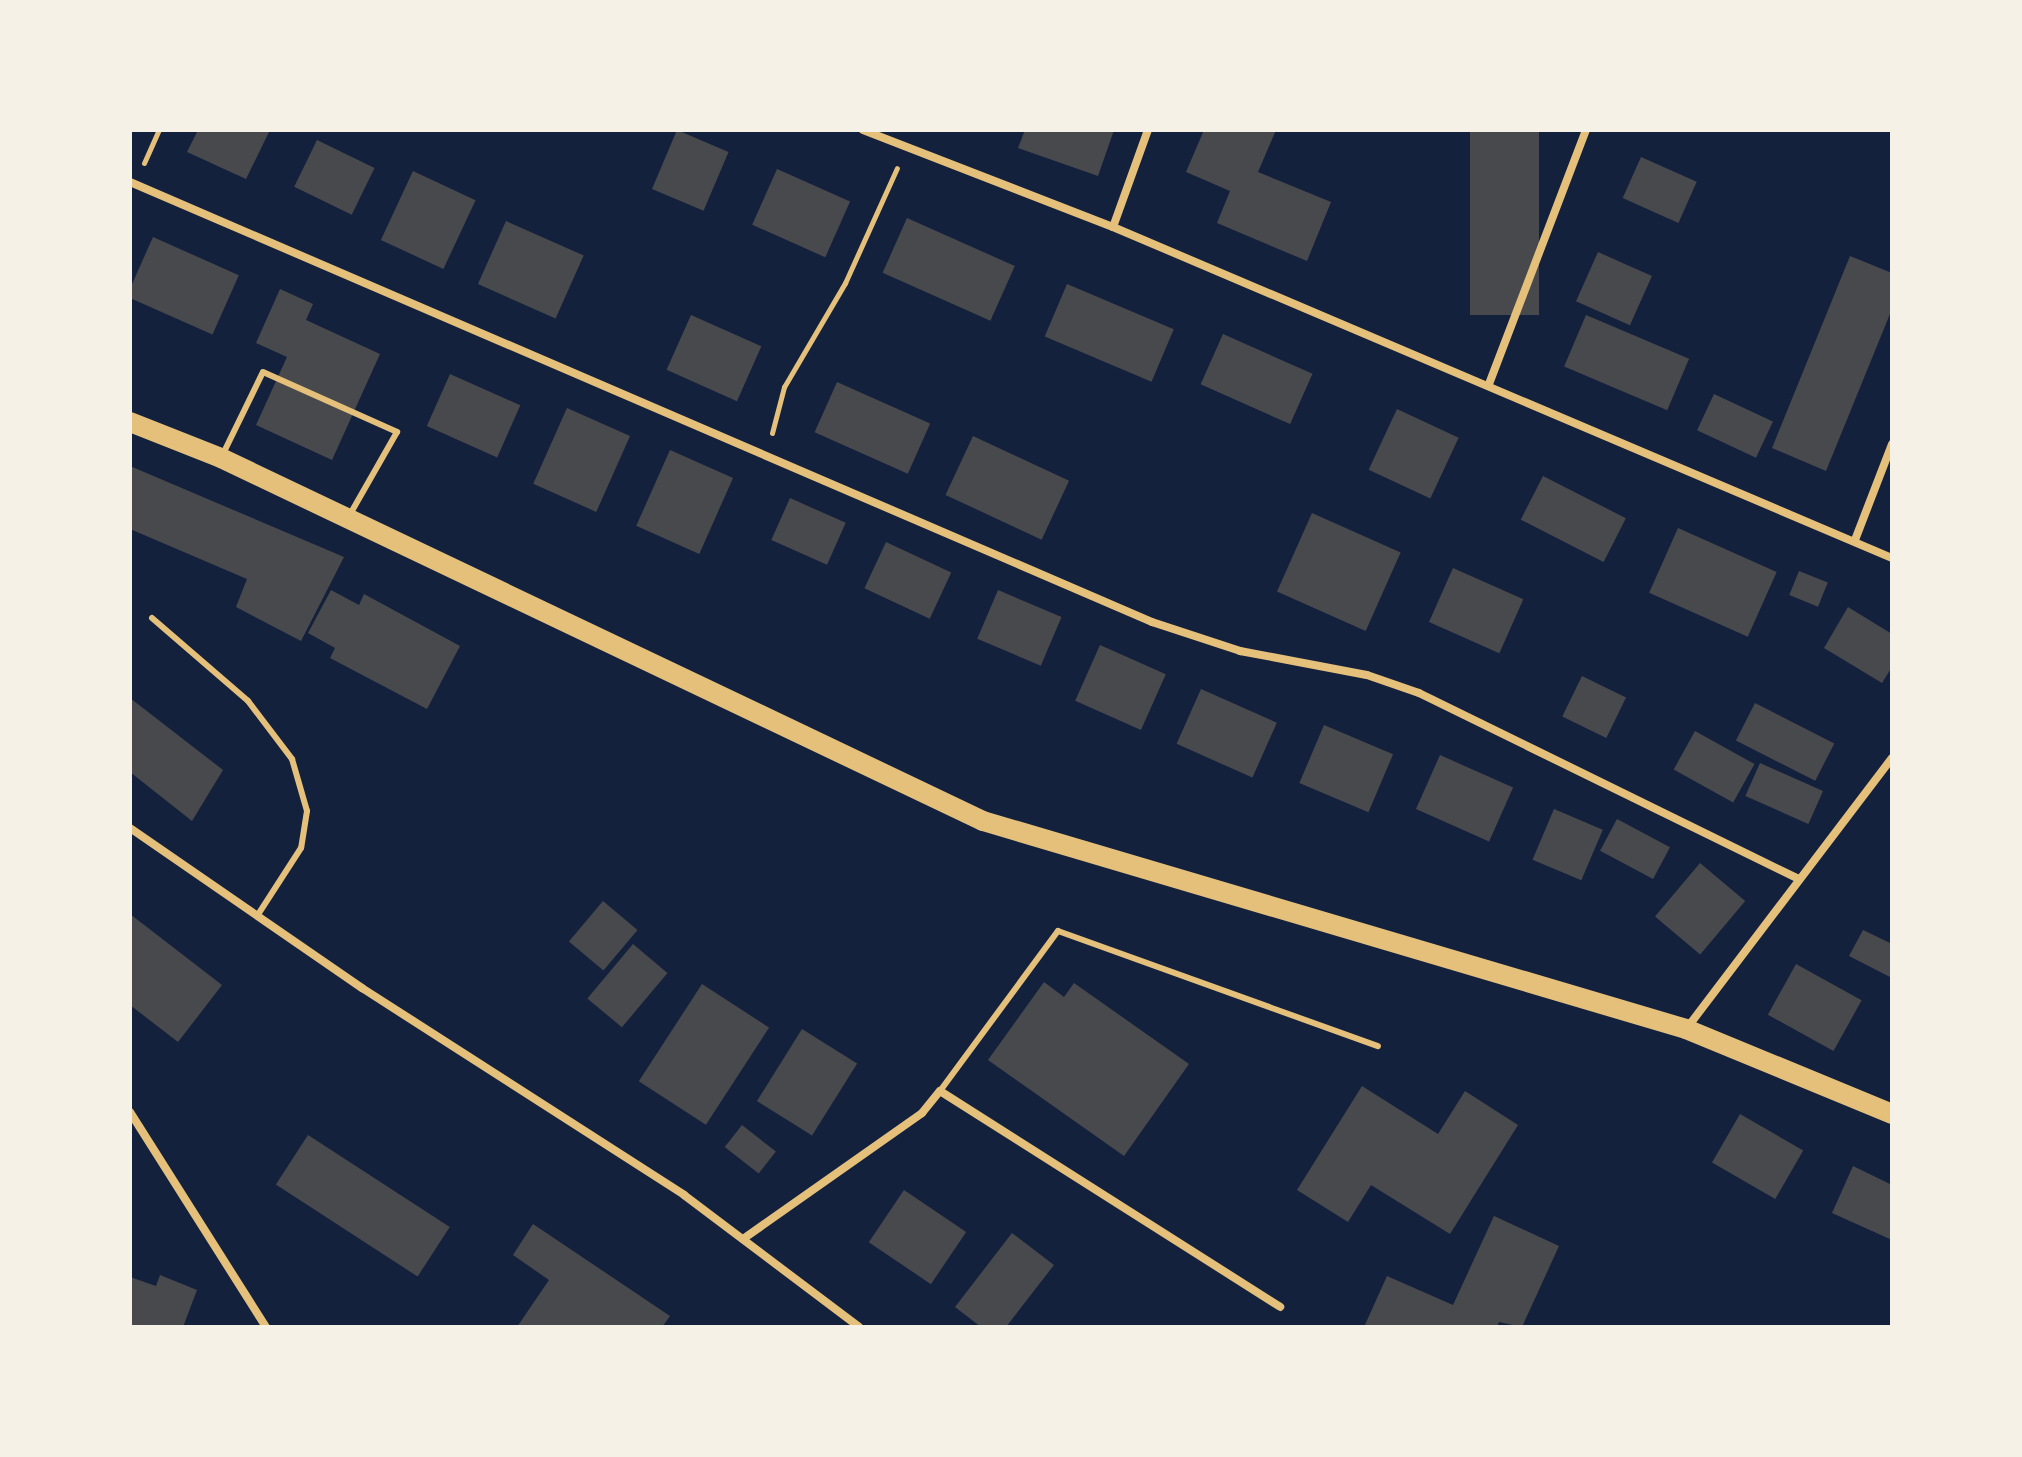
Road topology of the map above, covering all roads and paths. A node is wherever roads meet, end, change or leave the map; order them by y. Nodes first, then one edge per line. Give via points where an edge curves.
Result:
1 (159, 130) edge
2 (863, 130) edge
3 (1148, 130) edge
4 (1586, 130) edge
5 (906, 147) junction
6 (133, 182) edge
7 (1113, 227) junction
8 (1489, 384) junction
9 (130, 422) edge
10 (1892, 444) edge
11 (765, 457) junction
12 (221, 458) junction
13 (348, 519) junction
14 (1855, 540) junction
15 (1892, 558) edge
16 (152, 618) dead end
17 (1892, 758) edge
18 (130, 828) edge
19 (1797, 878) junction
20 (257, 916) junction
21 (1686, 1029) junction
22 (1378, 1046) dead end
23 (940, 1091) junction
24 (130, 1112) edge
25 (1892, 1114) edge
26 (743, 1239) junction
27 (1280, 1307) dead end
28 (266, 1327) edge
29 (859, 1327) edge

1 - 6 path
2 - 5 street
3 - 7 street
4 - 8 street
5 - 7 street
5 - 11 path via 845,283 784,387
6 - 11 street
7 - 8 street
8 - 14 street
9 - 12 main road
10 - 14 street
11 - 19 street via 1152,622 1240,651 1367,675 1419,693
12 - 13 main road
12 - 13 lane via 263,372 397,432
13 - 21 main road via 983,821
14 - 15 street
16 - 20 lane via 248,701 292,759 307,811 301,848
17 - 19 street
18 - 20 street
19 - 21 street
20 - 26 street via 566,1115
21 - 25 main road
22 - 23 lane via 1058,931
23 - 26 street via 922,1113
23 - 27 street
24 - 28 street
26 - 29 street

